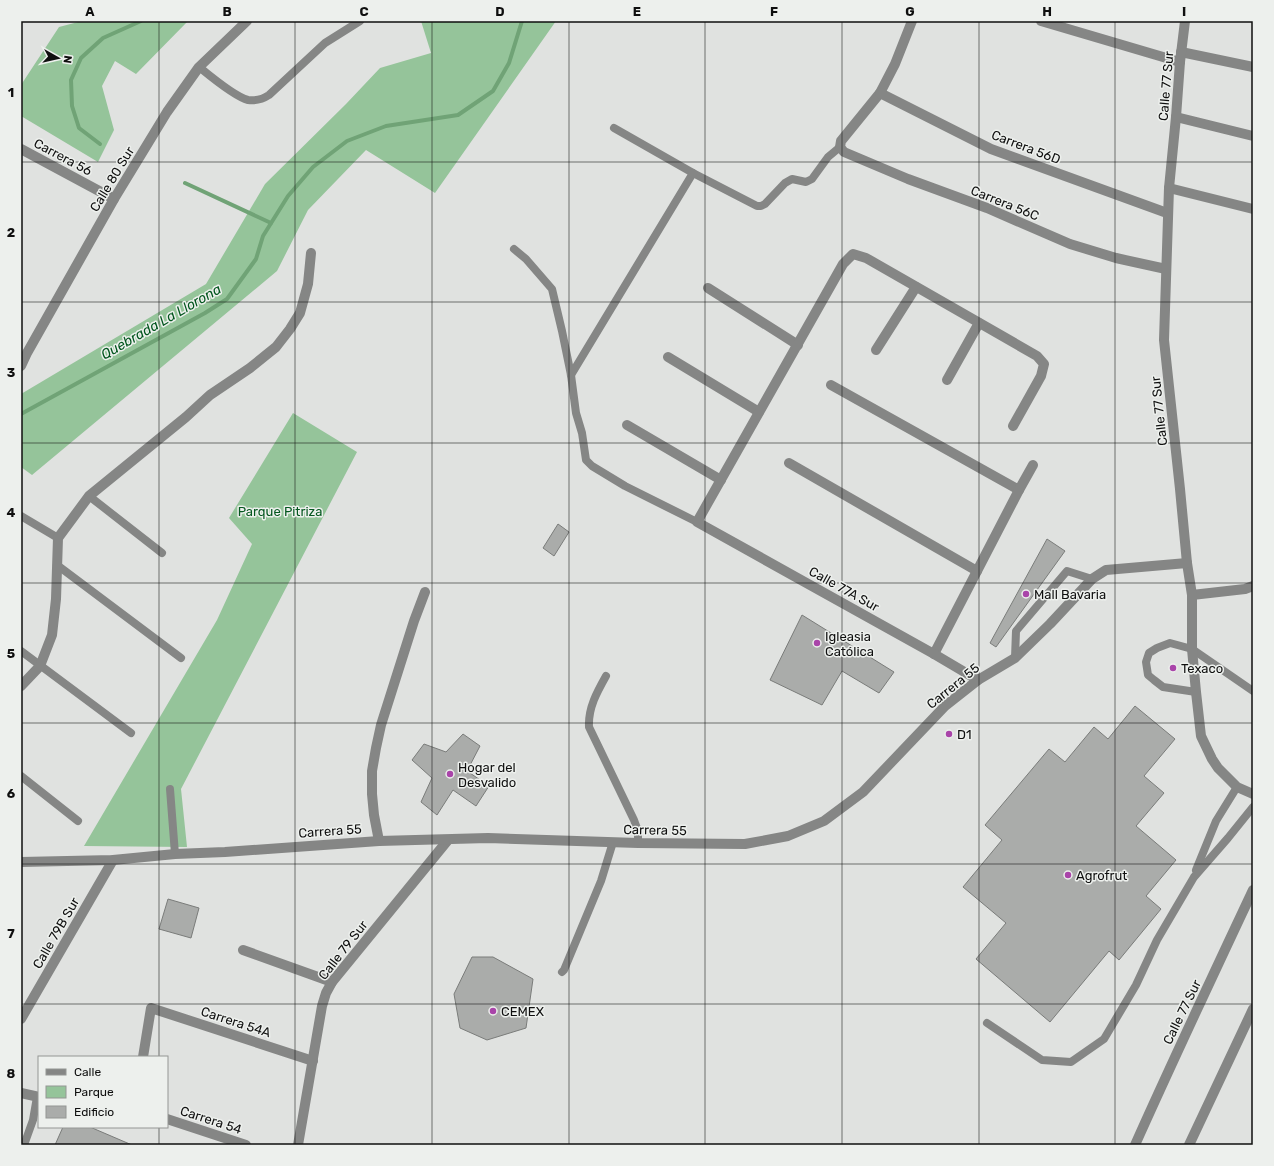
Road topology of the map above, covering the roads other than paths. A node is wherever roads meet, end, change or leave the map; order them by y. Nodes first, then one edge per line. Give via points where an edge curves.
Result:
1 (247, 21) edge
2 (360, 21) edge
3 (912, 21) edge
4 (1040, 21) edge
5 (1185, 21) edge
6 (1180, 57) junction
7 (199, 67) junction
8 (1253, 67) edge
9 (880, 93) junction
10 (1176, 117) junction
11 (614, 128) dead end
12 (1253, 136) edge
13 (840, 147) junction
14 (21, 149) edge
15 (693, 174) junction
16 (1169, 188) junction
17 (114, 199) junction
18 (1253, 209) edge
19 (1167, 213) junction
20 (514, 249) dead end
21 (311, 253) dead end
22 (1166, 269) junction
23 (916, 287) junction
24 (708, 288) dead end
25 (979, 323) junction
26 (798, 345) junction
27 (876, 350) dead end
28 (24, 352) edge
29 (668, 357) dead end
30 (21, 366) edge
31 (571, 375) junction
32 (947, 380) dead end
33 (831, 385) dead end
34 (760, 412) junction
35 (627, 425) dead end
36 (1012, 426) dead end
37 (789, 463) dead end
38 (1033, 465) dead end
39 (722, 480) junction
40 (1019, 490) junction
41 (89, 496) junction
42 (21, 516) edge
43 (697, 522) junction
44 (58, 538) junction
45 (162, 553) dead end
46 (1187, 563) junction
47 (57, 565) junction
48 (977, 571) junction
49 (1092, 579) junction
50 (1253, 586) edge
51 (425, 592) dead end
52 (1192, 595) junction
53 (1192, 649) junction
54 (21, 651) edge
55 (934, 654) junction
56 (181, 658) dead end
57 (1014, 658) junction
58 (40, 666) junction
59 (606, 676) dead end
60 (978, 680) junction
61 (21, 686) edge
62 (1253, 691) edge
63 (1196, 692) junction
64 (131, 733) dead end
65 (21, 776) edge
66 (1253, 786) edge
67 (1237, 787) junction
68 (170, 789) dead end
69 (1253, 794) edge
70 (1253, 807) edge
71 (78, 821) dead end
72 (448, 840) junction
73 (379, 841) junction
74 (613, 842) junction
75 (638, 843) junction
76 (175, 854) junction
77 (113, 860) junction
78 (21, 862) edge
79 (1194, 877) junction
80 (1253, 890) edge
81 (244, 950) dead end
82 (562, 972) dead end
83 (332, 982) junction
84 (1253, 1009) edge
85 (21, 1019) edge
86 (987, 1023) dead end
87 (142, 1056) edge
88 (313, 1061) junction
89 (21, 1093) edge
90 (38, 1097) edge
91 (168, 1119) edge
92 (24, 1145) edge
93 (246, 1145) edge
94 (298, 1145) edge
95 (1135, 1145) edge
96 (1189, 1145) edge

1 - 7 street, Calle 80 Sur
2 - 7 lane via 325,43 269,95 260,100 243,98 211,78
3 - 9 street
4 - 6 street
5 - 6 street, Calle 77 Sur
6 - 8 street
6 - 10 street, Calle 77 Sur
7 - 17 street, Calle 80 Sur via 167,112
9 - 13 street via 841,141
9 - 19 street, Carrera 56D via 992,148
10 - 12 street
10 - 16 street, Calle 77 Sur
11 - 15 lane
13 - 15 lane via 828,157 812,179 806,182 792,180 785,183 761,206
13 - 22 street, Carrera 56C via 844,152 908,179 986,208 1070,244
14 - 17 street, Carrera 56
15 - 31 lane
16 - 18 street
16 - 19 street, Calle 77 Sur
17 - 28 street, Calle 80 Sur
19 - 22 street, Calle 77 Sur
20 - 31 lane via 552,289
21 - 41 street via 308,284 300,313 276,347 210,395
22 - 46 street, Calle 77 Sur via 1164,340
23 - 25 street
23 - 26 street via 866,258 853,254 843,264
23 - 27 street
24 - 26 street
25 - 32 street
25 - 36 street via 1036,356 1044,364 1041,376
26 - 34 street
28 - 30 street, Calle 80 Sur
29 - 34 street
31 - 43 lane via 586,460 624,486
33 - 40 street
34 - 39 street
35 - 39 street
37 - 48 street
38 - 40 street
39 - 43 street
40 - 48 street
41 - 44 street
41 - 45 lane
42 - 44 lane
43 - 55 street, Calle 77A Sur
44 - 47 street
46 - 49 street, Carrera 55 via 1106,570
46 - 52 street, Calle 77 Sur
47 - 56 lane
47 - 58 street via 52,635
48 - 55 street
49 - 57 street, Carrera 55
49 - 57 lane via 1068,571 1016,631
50 - 52 street
51 - 73 street via 411,628 376,748 372,794
52 - 53 street, Calle 77 Sur
53 - 62 lane
53 - 63 street, Calle 77 Sur
53 - 63 lane via 1170,643 1149,653 1146,662 1148,674 1163,687
54 - 58 lane
55 - 60 street, Calle 77A Sur
57 - 60 street, Carrera 55
58 - 61 street
58 - 64 lane
59 - 75 lane via 591,707 588,727 634,820 638,831
60 - 75 street, Carrera 55 via 945,706 863,792 824,821 788,836 745,844
63 - 67 street, Calle 77 Sur via 1201,736 1218,768
65 - 71 lane
66 - 67 street
67 - 69 street, Calle 77 Sur
67 - 79 lane via 1216,821
68 - 76 lane
70 - 79 lane
72 - 73 street, Carrera 55
72 - 74 street, Carrera 55 via 488,838
72 - 83 street, Calle 79 Sur
73 - 76 street, Carrera 55
74 - 75 street, Carrera 55
74 - 82 lane via 601,881
76 - 77 street, Carrera 55
77 - 78 street, Carrera 55
77 - 85 street, Calle 79B Sur
79 - 86 lane via 1104,1039 1071,1062 1042,1060
80 - 95 street, Calle 77 Sur
81 - 83 street
83 - 88 street, Calle 79 Sur via 322,1006
84 - 96 street
87 - 88 street, Carrera 54A via 152,1008
88 - 94 street, Calle 79 Sur
89 - 90 street
90 - 92 lane
91 - 93 street, Carrera 54

